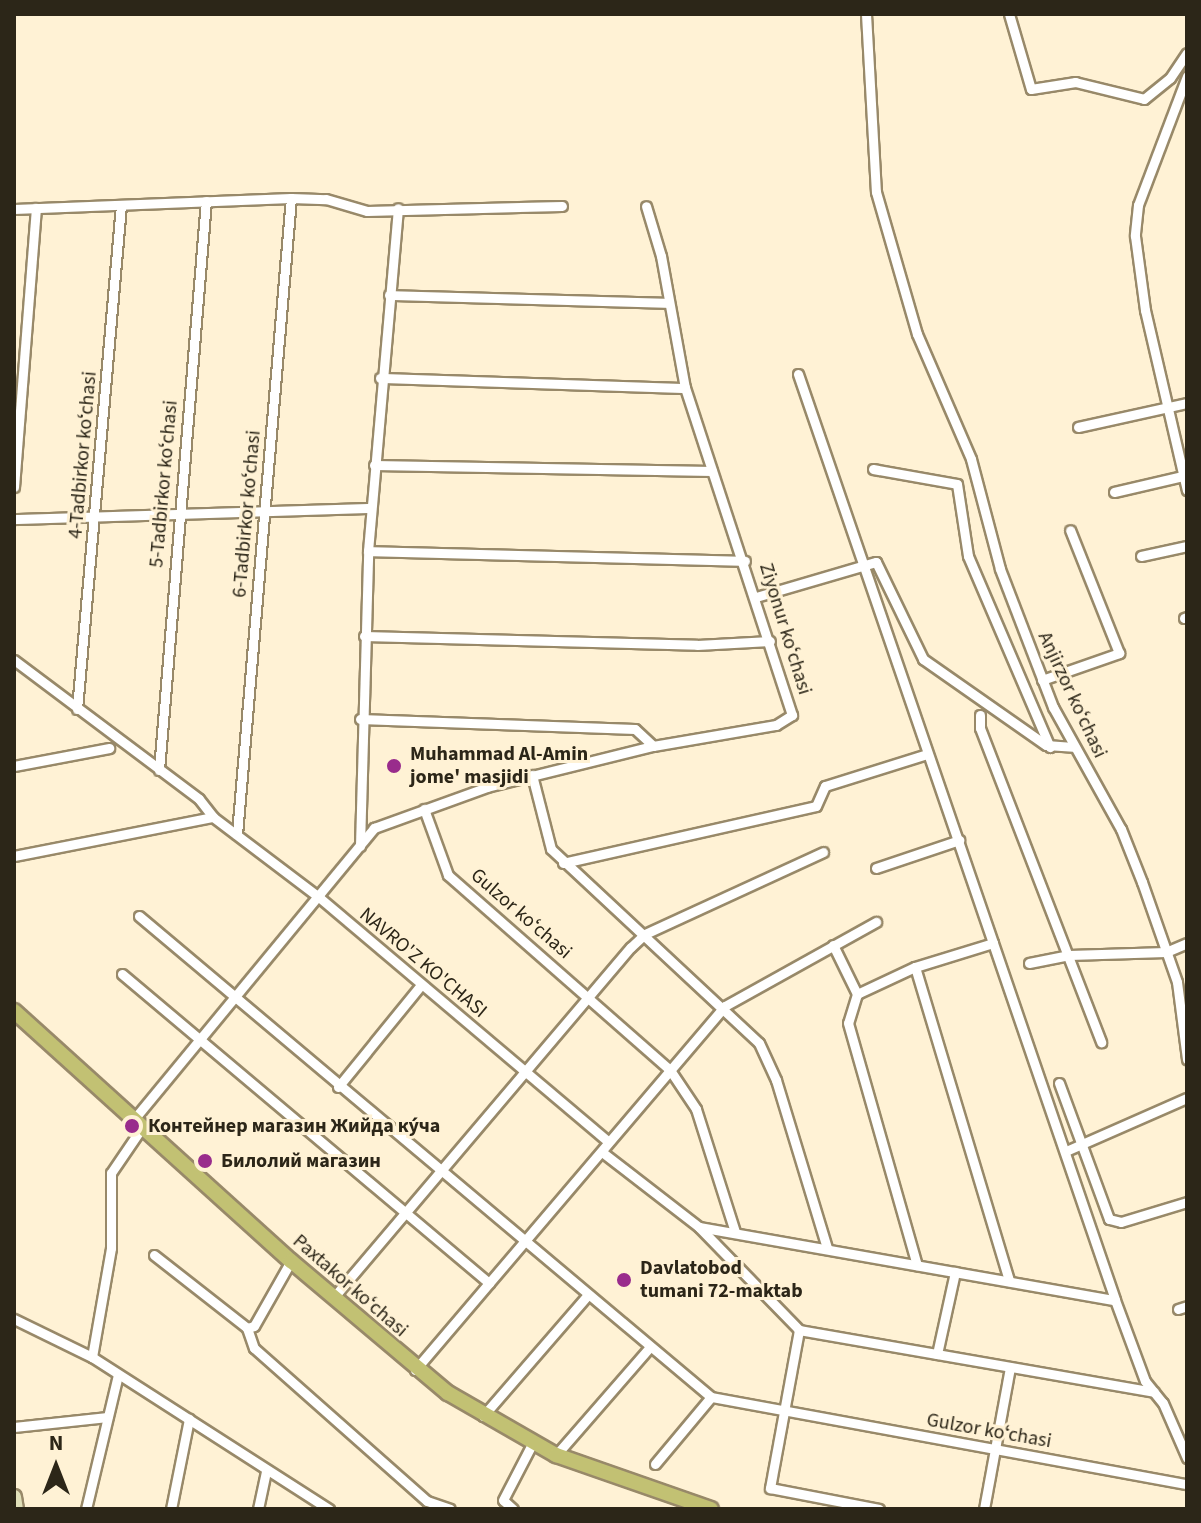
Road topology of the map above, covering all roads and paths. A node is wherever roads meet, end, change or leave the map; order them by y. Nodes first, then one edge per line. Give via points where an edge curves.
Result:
1 (866, 14) edge
2 (1009, 14) edge
3 (1187, 53) edge
4 (1187, 76) edge
5 (291, 198) junction
6 (206, 201) junction
7 (121, 205) junction
8 (562, 206) dead end
9 (646, 206) dead end
10 (36, 208) junction
11 (398, 208) junction
12 (14, 209) edge
13 (389, 295) junction
14 (668, 303) junction
15 (798, 374) dead end
16 (380, 378) junction
17 (685, 388) junction
18 (1187, 403) edge
19 (1168, 408) junction
20 (1078, 427) dead end
21 (374, 465) junction
22 (873, 469) dead end
23 (712, 471) junction
24 (1185, 475) edge
25 (14, 487) edge
26 (1187, 490) edge
27 (1114, 492) dead end
28 (371, 508) junction
29 (266, 511) junction
30 (181, 515) junction
31 (97, 517) junction
32 (14, 519) edge
33 (1070, 530) dead end
34 (1187, 546) edge
35 (368, 551) junction
36 (1141, 556) dead end
37 (745, 561) junction
38 (860, 565) junction
39 (756, 597) junction
40 (364, 636) junction
41 (770, 641) junction
42 (14, 660) edge
43 (1042, 680) junction
44 (77, 709) junction
45 (980, 715) dead end
46 (360, 719) junction
47 (653, 746) junction
48 (1050, 747) junction
49 (1073, 747) junction
50 (109, 748) dead end
51 (927, 754) junction
52 (15, 762) edge
53 (159, 770) junction
54 (532, 775) junction
55 (424, 809) junction
56 (213, 817) junction
57 (237, 834) junction
58 (959, 840) junction
59 (360, 846) junction
60 (823, 852) dead end
61 (14, 856) edge
62 (563, 863) junction
63 (876, 868) dead end
64 (320, 898) junction
65 (139, 916) dead end
66 (876, 922) dead end
67 (645, 934) junction
68 (993, 943) junction
69 (1187, 943) edge
70 (833, 945) junction
71 (1166, 952) junction
72 (1069, 955) junction
73 (1029, 963) dead end
74 (915, 967) junction
75 (122, 974) dead end
76 (421, 985) junction
77 (857, 994) junction
78 (587, 995) junction
79 (235, 998) junction
80 (725, 1006) junction
81 (14, 1011) edge
82 (200, 1040) junction
83 (1101, 1042) dead end
84 (1187, 1059) edge
85 (524, 1070) junction
86 (670, 1070) junction
87 (1059, 1083) dead end
88 (338, 1087) junction
89 (1187, 1098) edge
90 (139, 1122) junction
91 (608, 1141) junction
92 (1082, 1146) junction
93 (1066, 1151) junction
94 (602, 1152) junction
95 (439, 1170) junction
96 (1187, 1202) edge
97 (405, 1213) junction
98 (699, 1227) junction
99 (735, 1232) junction
100 (524, 1244) junction
101 (827, 1248) junction
102 (154, 1255) dead end
103 (291, 1261) junction
104 (917, 1265) junction
105 (955, 1272) junction
106 (1009, 1281) junction
107 (489, 1283) junction
108 (587, 1296) junction
109 (333, 1298) junction
110 (1115, 1300) junction
111 (14, 1319) edge
112 (247, 1328) junction
113 (799, 1330) junction
114 (649, 1348) junction
115 (937, 1354) junction
116 (92, 1357) junction
117 (1010, 1367) junction
118 (415, 1370) junction
119 (118, 1375) junction
120 (1155, 1392) junction
121 (711, 1397) junction
122 (784, 1412) junction
123 (483, 1416) junction
124 (107, 1417) junction
125 (189, 1419) junction
126 (14, 1427) edge
127 (532, 1444) junction
128 (994, 1450) junction
129 (556, 1455) junction
130 (1187, 1458) edge
131 (655, 1464) dead end
132 (266, 1470) junction
133 (1187, 1484) edge
134 (14, 1497) edge
135 (500, 1504) edge
136 (16, 1509) edge
137 (86, 1509) edge
138 (171, 1509) edge
139 (258, 1509) edge
140 (329, 1509) edge
141 (450, 1509) edge
142 (513, 1509) edge
143 (711, 1509) edge
144 (879, 1509) edge
145 (984, 1509) edge

1 - 43 street, Anjirzor koʻchasi via 876,192 917,334 983,491 1000,569
2 - 3 street via 1031,89 1075,82 1144,99 1169,80
4 - 19 street via 1138,205 1135,236 1145,310
5 - 6 street
5 - 11 street via 326,199 367,211
5 - 29 street, 6-Tadbirkor koʻchasi
6 - 7 street
6 - 30 street, 5-Tadbirkor koʻchasi
7 - 10 street
7 - 31 street, 4-Tadbirkor koʻchasi
8 - 11 street
9 - 14 street, Ziyonur koʻchasi
10 - 12 street
10 - 25 street
11 - 13 street
13 - 14 street
13 - 16 street
14 - 17 street, Ziyonur koʻchasi
15 - 38 street
16 - 17 street
16 - 21 street
17 - 23 street, Ziyonur koʻchasi
18 - 19 street
19 - 20 street
19 - 24 street
21 - 23 street
21 - 28 street
22 - 48 street via 957,484 968,556
23 - 37 street, Ziyonur koʻchasi
24 - 26 street
24 - 27 street
28 - 29 street
28 - 35 street
29 - 30 street
29 - 57 street, 6-Tadbirkor koʻchasi
30 - 31 street
30 - 53 street, 5-Tadbirkor koʻchasi
31 - 32 street
31 - 44 street, 4-Tadbirkor koʻchasi
33 - 43 street via 1119,653
34 - 36 street
35 - 37 street
35 - 40 street
37 - 39 street, Ziyonur koʻchasi
38 - 39 street
38 - 48 street via 876,562 923,659
38 - 51 street
39 - 41 street, Ziyonur koʻchasi
40 - 41 street via 697,645
40 - 46 street
41 - 47 street, Ziyonur koʻchasi via 792,715 776,725
42 - 44 street, NAVRO'Z KO'CHASI
43 - 49 street, Anjirzor koʻchasi
44 - 53 street, NAVRO'Z KO'CHASI
45 - 72 street via 985,740
46 - 47 street via 635,729
46 - 59 street
47 - 54 street, Ziyonur koʻchasi
48 - 49 street
49 - 71 street, Anjirzor koʻchasi via 1121,829
50 - 52 street
51 - 58 street
51 - 62 street via 825,786 816,806
53 - 56 street, NAVRO'Z KO'CHASI via 199,799
54 - 55 street, Ziyonur koʻchasi
54 - 62 street via 546,836
55 - 59 street, Ziyonur koʻchasi via 374,828
55 - 78 street, Gulzor koʻchasi via 448,875
56 - 57 street, NAVRO'Z KO'CHASI
56 - 61 street
57 - 64 street, NAVRO'Z KO'CHASI
58 - 63 street
58 - 68 street
59 - 64 street, Ziyonur koʻchasi
60 - 67 street
62 - 67 street
64 - 76 street, NAVRO'Z KO'CHASI
64 - 79 street, Ziyonur koʻchasi
65 - 79 street
66 - 70 street
67 - 78 street
67 - 80 street
68 - 74 street
68 - 93 street
69 - 71 street
70 - 77 street
70 - 80 street
71 - 72 street
71 - 84 street, Anjirzor koʻchasi via 1185,1017
72 - 73 street
72 - 83 street
74 - 77 street
74 - 106 street
75 - 82 street
76 - 85 street, NAVRO'Z KO'CHASI
76 - 88 street
77 - 104 street via 848,1023
78 - 85 street
78 - 86 street, Gulzor koʻchasi
79 - 82 street, Ziyonur koʻchasi
79 - 88 street
80 - 86 street
80 - 101 street via 770,1061
81 - 90 main road, Paxtakor koʻchasi
82 - 90 street, Ziyonur koʻchasi
82 - 97 street
85 - 91 street, NAVRO'Z KO'CHASI
85 - 95 street
86 - 91 street
86 - 99 street, Gulzor koʻchasi via 696,1109
87 - 92 street
88 - 95 street
89 - 92 street
90 - 103 main road, Paxtakor koʻchasi
90 - 116 street, Ziyonur koʻchasi via 111,1173 111,1248
91 - 94 street
92 - 93 street
92 - 96 street via 1112,1222
93 - 110 street
94 - 98 street
94 - 100 street
95 - 97 street
95 - 100 street
97 - 107 street
97 - 109 street
98 - 99 street
98 - 113 street
99 - 101 street
100 - 107 street
100 - 108 street
101 - 104 street
102 - 112 street
103 - 109 main road, Paxtakor koʻchasi
103 - 112 street via 254,1326
104 - 105 street
105 - 106 street
105 - 115 street
106 - 110 street
107 - 118 street
108 - 114 street
108 - 123 street
109 - 118 main road, Paxtakor koʻchasi
110 - 120 street via 1145,1381
111 - 116 street
112 - 141 street via 254,1348 427,1501
113 - 115 street
113 - 122 street
114 - 121 street
114 - 129 street
115 - 117 street
116 - 119 street
117 - 120 street
117 - 128 street
118 - 123 main road, Paxtakor koʻchasi
119 - 124 street
119 - 125 street
120 - 130 street
121 - 122 street, Gulzor koʻchasi
121 - 131 street
122 - 128 street, Gulzor koʻchasi
122 - 144 street via 770,1488
123 - 127 main road, Paxtakor koʻchasi
124 - 126 street
124 - 137 street
125 - 132 street
125 - 138 street
127 - 129 main road, Paxtakor koʻchasi
127 - 135 street
128 - 133 street, Gulzor koʻchasi
128 - 145 street
129 - 143 main road, Paxtakor koʻchasi
132 - 139 street
132 - 140 street
134 - 136 main road
135 - 142 street

